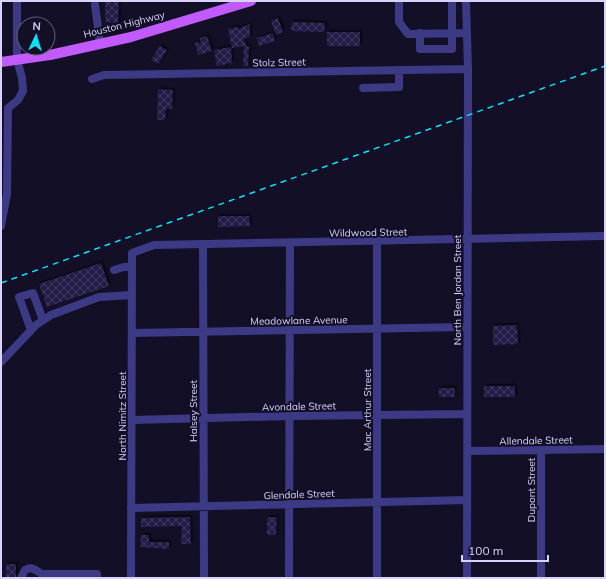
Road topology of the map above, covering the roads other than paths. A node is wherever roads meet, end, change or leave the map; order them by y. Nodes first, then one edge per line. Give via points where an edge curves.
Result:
1 (17, 1) edge
2 (251, 1) edge
3 (399, 1) edge
4 (452, 1) edge
5 (466, 1) edge
6 (95, 5) dead end
7 (452, 33) junction
8 (467, 33) junction
9 (420, 34) junction
10 (100, 43) junction
11 (17, 59) junction
12 (1, 62) edge
13 (468, 69) junction
14 (399, 70) junction
15 (92, 79) dead end
16 (363, 88) dead end
17 (5, 108) edge
18 (3, 210) edge
19 (1, 226) edge
20 (605, 236) edge
21 (467, 240) junction
22 (378, 242) junction
23 (290, 243) junction
24 (203, 244) junction
25 (132, 253) joint
26 (132, 267) junction
27 (114, 270) dead end
28 (132, 295) junction
29 (43, 320) junction
30 (467, 327) junction
31 (377, 328) junction
32 (31, 330) junction
33 (291, 330) junction
34 (203, 332) junction
35 (132, 333) junction
36 (1, 362) edge
37 (467, 414) junction
38 (377, 415) junction
39 (290, 416) junction
40 (204, 418) junction
41 (132, 420) junction
42 (605, 449) edge
43 (541, 450) junction
44 (468, 451) junction
45 (467, 500) junction
46 (377, 502) junction
47 (290, 504) junction
48 (204, 506) junction
49 (131, 508) junction
50 (22, 578) edge
51 (97, 578) edge
52 (131, 578) edge
53 (204, 578) edge
54 (290, 578) edge
55 (377, 578) edge
56 (467, 578) edge
57 (541, 578) edge

1 - 11 street
2 - 10 main road, Houston Highway via 131,37
3 - 9 street via 401,26 408,34
4 - 7 street
5 - 8 street, North Ben Jordan Street
6 - 10 street
7 - 8 street
7 - 9 street
7 - 9 street via 452,49 420,49
8 - 13 street, North Ben Jordan Street
10 - 11 main road, Houston Highway via 50,55
11 - 12 main road, Houston Highway
11 - 17 street via 23,91 18,100
13 - 14 street, Stolz Street
13 - 21 street, North Ben Jordan Street
14 - 15 street, Stolz Street via 104,75
14 - 16 street via 403,87
17 - 18 street via 7,194
18 - 19 street
20 - 21 street, Wildwood Street
21 - 22 street, Wildwood Street
21 - 30 street, North Ben Jordan Street
22 - 23 street, Wildwood Street
22 - 31 street, Mac Arthur Street
23 - 24 street, Wildwood Street
23 - 33 street
24 - 25 street, Wildwood Street via 154,245
24 - 34 street, Halsey Street
25 - 26 street, North Nimitz Street
26 - 27 street
26 - 28 street, North Nimitz Street
28 - 29 street via 99,297
28 - 35 street, North Nimitz Street
29 - 32 street
29 - 32 street via 33,293 19,298
30 - 31 street, Meadowlane Avenue
30 - 37 street, North Ben Jordan Street
31 - 33 street, Meadowlane Avenue
31 - 38 street, Mac Arthur Street
32 - 36 street
33 - 34 street, Meadowlane Avenue
33 - 39 street
34 - 35 street, Meadowlane Avenue
34 - 40 street, Halsey Street
35 - 41 street, North Nimitz Street
37 - 38 street, Avondale Street
37 - 44 street, North Ben Jordan Street
38 - 39 street, Avondale Street
38 - 46 street, Mac Arthur Street
39 - 40 street, Avondale Street
39 - 47 street
40 - 41 street, Avondale Street
40 - 48 street, Halsey Street
41 - 49 street, North Nimitz Street
42 - 43 street, Allendale Street
43 - 44 street, Allendale Street
43 - 57 street, Dupont Street
44 - 45 street, North Ben Jordan Street
45 - 46 street, Glendale Street
45 - 56 street, North Ben Jordan Street
46 - 47 street, Glendale Street
46 - 55 street, Mac Arthur Street
47 - 48 street, Glendale Street
47 - 54 street
48 - 49 street, Glendale Street
48 - 53 street, Halsey Street
49 - 52 street, North Nimitz Street
50 - 51 street via 25,570 30,567 42,574 97,574

